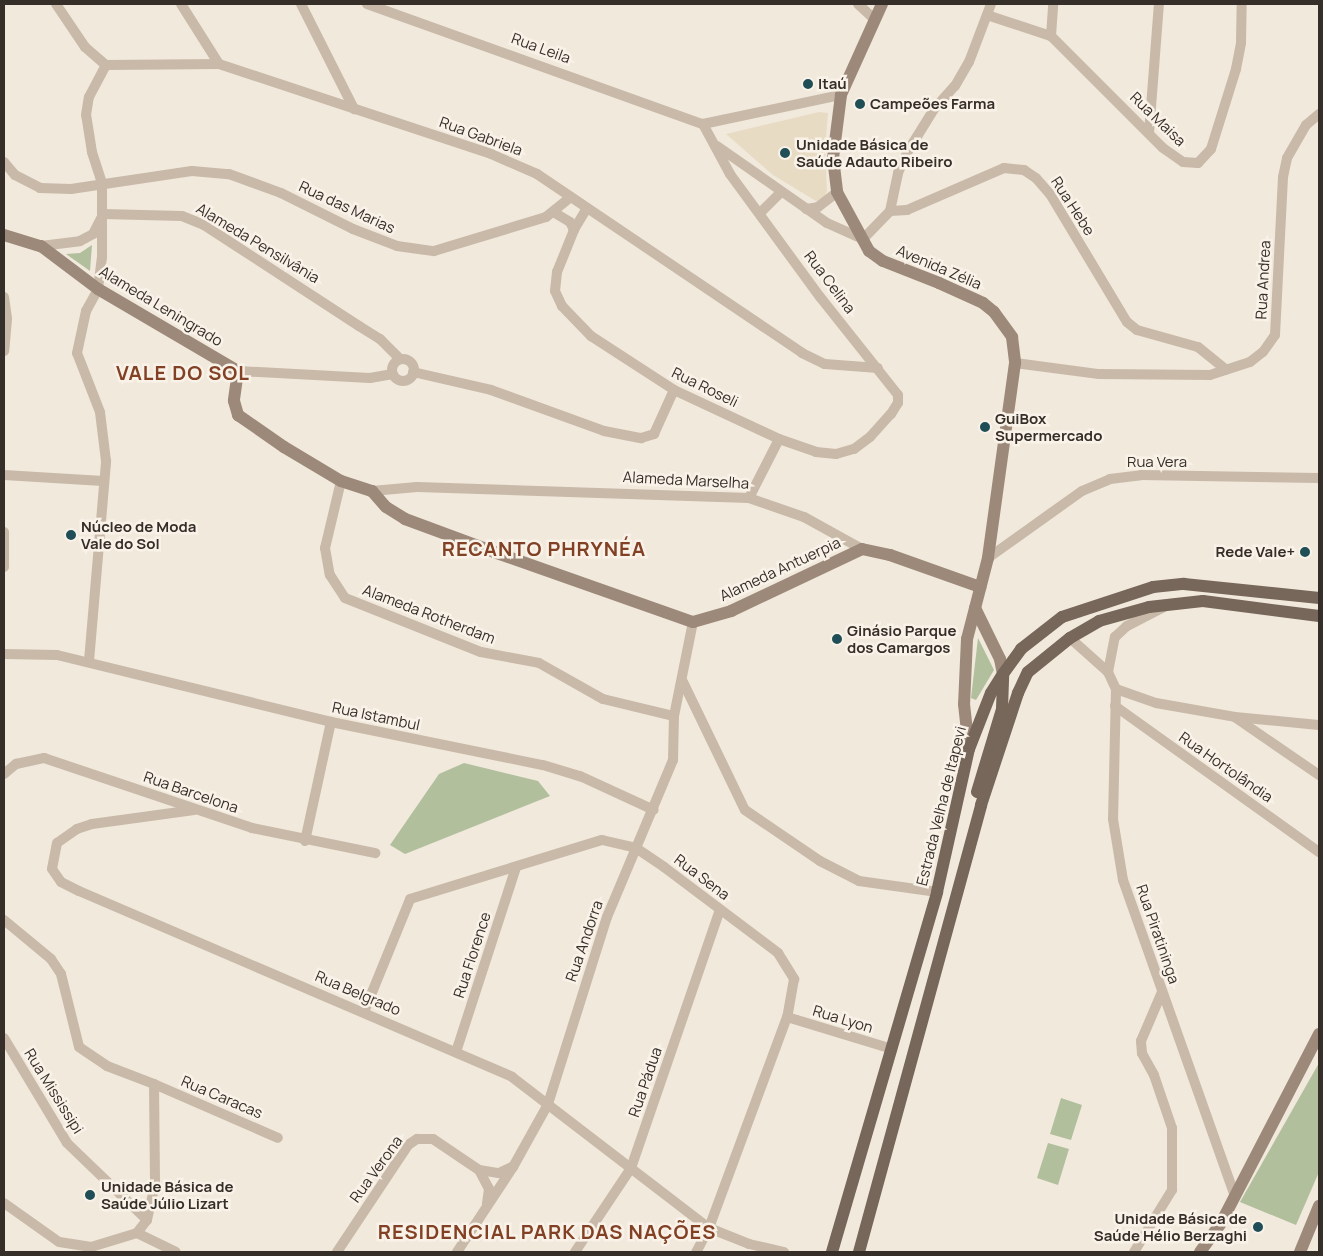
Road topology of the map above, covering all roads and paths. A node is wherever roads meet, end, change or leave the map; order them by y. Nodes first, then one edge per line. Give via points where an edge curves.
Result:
1 (56, 4) edge
2 (181, 4) edge
3 (301, 4) edge
4 (367, 4) edge
5 (858, 4) edge
6 (882, 4) edge
7 (991, 4) edge
8 (1053, 4) edge
9 (1159, 4) edge
10 (1242, 4) edge
11 (987, 15) junction
12 (876, 20) junction
13 (1051, 36) junction
14 (218, 64) junction
15 (106, 65) junction
16 (841, 95) junction
17 (354, 109) junction
18 (1319, 114) edge
19 (703, 124) junction
20 (1149, 133) junction
21 (714, 144) junction
22 (4, 162) edge
23 (102, 183) junction
24 (781, 192) junction
25 (837, 192) junction
26 (571, 197) junction
27 (587, 208) junction
28 (806, 209) junction
29 (890, 211) junction
30 (761, 212) junction
31 (555, 213) junction
32 (104, 214) junction
33 (574, 230) junction
34 (4, 235) edge
35 (863, 239) junction
36 (41, 246) junction
37 (98, 289) junction
38 (4, 297) edge
39 (6, 314) edge
40 (4, 351) edge
41 (400, 359) junction
42 (1015, 363) junction
43 (878, 368) junction
44 (1226, 370) junction
45 (238, 371) junction
46 (413, 372) junction
47 (392, 374) junction
48 (674, 390) junction
49 (779, 439) junction
50 (4, 475) edge
51 (1319, 478) edge
52 (103, 481) junction
53 (342, 481) junction
54 (372, 491) junction
55 (749, 498) junction
56 (4, 532) edge
57 (862, 550) junction
58 (988, 558) junction
59 (4, 567) edge
60 (980, 587) junction
61 (1319, 598) edge
62 (1176, 602) junction
63 (975, 608) junction
64 (1319, 616) edge
65 (693, 622) junction
66 (1070, 638) junction
67 (4, 654) edge
68 (89, 661) junction
69 (1108, 672) junction
70 (1003, 674) junction
71 (683, 682) junction
72 (1116, 689) junction
73 (1115, 706) junction
74 (674, 716) junction
75 (1235, 718) junction
76 (331, 722) junction
77 (1319, 726) edge
78 (969, 748) junction
79 (4, 774) edge
80 (1319, 776) edge
81 (980, 805) junction
82 (194, 810) junction
83 (654, 810) junction
84 (305, 842) junction
85 (636, 848) junction
86 (1319, 852) edge
87 (375, 854) dead end
88 (516, 867) junction
89 (937, 892) junction
90 (720, 910) junction
91 (4, 920) edge
92 (1162, 992) junction
93 (364, 1012) junction
94 (786, 1017) junction
95 (1319, 1034) edge
96 (4, 1038) edge
97 (892, 1049) junction
98 (456, 1052) junction
99 (154, 1084) junction
100 (548, 1104) junction
101 (278, 1138) dead end
102 (513, 1167) junction
103 (631, 1168) junction
104 (479, 1170) junction
105 (1235, 1197) junction
106 (6, 1206) edge
107 (1319, 1206) edge
108 (486, 1207) junction
109 (147, 1220) junction
110 (709, 1228) junction
111 (137, 1233) junction
112 (176, 1252) edge
113 (337, 1252) edge
114 (457, 1252) edge
115 (574, 1252) edge
116 (696, 1252) edge
117 (784, 1252) edge
118 (832, 1252) edge
119 (859, 1252) edge
120 (1134, 1252) edge
121 (1200, 1252) edge
122 (1300, 1252) edge

1 - 15 street via 85,47
2 - 14 street
3 - 17 street
4 - 19 street, Rua Leila
5 - 12 street
6 - 12 main road, Avenida Zélia
7 - 11 street
8 - 13 street
9 - 20 street
10 - 20 street, Rua Maisa via 1241,43 1236,69 1208,155 1198,163 1183,162
11 - 13 street, Rua Maisa
11 - 29 street via 955,86 934,109 908,151 898,172
12 - 16 main road, Avenida Zélia
13 - 20 street, Rua Maisa
14 - 15 street, Rua Gabriela
14 - 17 street, Rua Gabriela
15 - 23 street via 89,97 86,115 92,152
16 - 19 street
16 - 25 main road, Avenida Zélia via 833,158
17 - 26 street, Rua Gabriela via 491,154 537,174
18 - 44 street, Rua Andrea via 1296,139 1283,177 1275,335 1263,352 1250,362
19 - 21 street, Rua Celina
21 - 24 street
21 - 30 street, Rua Celina via 730,174
22 - 23 street, Rua das Marias via 16,175 40,188 71,189
23 - 31 street, Rua das Marias via 192,171 229,174 281,193 353,229 388,242 434,251
23 - 32 street
24 - 28 street
24 - 30 street
25 - 28 street via 818,207
25 - 35 main road, Avenida Zélia
26 - 27 street, Rua Gabriela
26 - 31 street, Rua das Marias
27 - 33 street, Rua Roseli
27 - 43 street, Rua Gabriela via 802,353 825,364
28 - 35 street via 827,224
29 - 35 street
29 - 44 street, Rua Hebe via 906,210 1004,168 1024,170 1050,194 1127,322 1137,330 1198,347
30 - 43 street, Rua Celina via 820,297
31 - 33 street via 570,222
32 - 36 street via 93,234 80,241
32 - 37 street
32 - 41 street, Alameda Pensilvânia via 182,216 204,225 380,339
33 - 48 street, Rua Roseli via 557,272 555,291 562,306 591,336
34 - 36 main road
35 - 42 main road, Avenida Zélia via 869,251 883,261 983,303 994,312 1012,337
36 - 37 main road, Alameda Leningrado
37 - 45 main road, Alameda Leningrado
37 - 52 street via 86,311 78,353 100,412 106,461
38 - 39 street
39 - 40 street
41 - 46 street via 412,363
41 - 47 street via 395,362
42 - 44 street, Rua Andrea via 1099,374 1210,374
42 - 58 main road, Avenida Zélia
43 - 49 street, Rua Roseli via 893,385 898,403 870,437 854,449 836,454 816,452
45 - 47 street, Alameda Leningrado via 370,378
45 - 53 main road via 234,401 238,415
46 - 47 street via 402,381
46 - 48 street via 491,390 604,431 641,438 654,434
48 - 49 street, Rua Roseli
49 - 55 street
50 - 52 street
51 - 58 street, Rua Vera via 1141,475 1110,479 1082,491
52 - 68 street
53 - 54 main road
53 - 74 street, Alameda Rotherdam via 325,548 335,588 345,598 481,652 539,663 603,699
54 - 55 street, Alameda Marselha via 417,487
54 - 65 main road via 386,507 405,519
55 - 57 street, Alameda Marselha via 804,517
56 - 59 street
57 - 60 main road, Alameda Marselha via 890,555
57 - 65 main road, Alameda Antuerpia via 731,611
58 - 60 main road, Avenida Zélia
60 - 63 main road, Avenida Zélia
61 - 70 main road, Estrada Velha de Itapevi via 1184,584 1153,587 1062,617 1022,649
62 - 64 main road via 1203,601
62 - 66 main road via 1099,621
62 - 69 street via 1127,626 1115,637
63 - 70 main road via 1000,659
63 - 78 main road, Avenida Zélia via 967,638 964,704
65 - 71 street, Rua Andorra
66 - 69 street, Rua Piratininga
66 - 81 main road via 1028,672
67 - 68 street, Rua Istambul via 57,655
68 - 76 street, Rua Istambul
69 - 72 street, Rua Piratininga
70 - 78 main road, Estrada Velha de Itapevi via 990,694
70 - 81 main road via 1002,709 978,787
71 - 74 street, Rua Andorra
71 - 89 street via 744,810 820,861 859,881
72 - 73 street, Rua Piratininga
72 - 75 street via 1156,703
73 - 86 street, Rua Hortolândia
73 - 92 street, Rua Piratininga via 1113,819 1117,856
74 - 83 street, Rua Andorra via 673,760
75 - 77 street
75 - 80 street
76 - 83 street, Rua Istambul via 543,765 580,776
76 - 84 street
78 - 89 main road, Estrada Velha de Itapevi
79 - 82 street, Rua Barcelona via 23,762 44,758
81 - 119 main road
82 - 84 street, Rua Barcelona
82 - 93 street, Rua Belgrado via 77,829 57,843 52,869 61,882 79,891
83 - 85 street, Rua Andorra
84 - 87 street, Rua Barcelona
85 - 88 street, Rua Sena via 602,840
85 - 90 street, Rua Sena
85 - 100 street, Rua Andorra via 607,917
88 - 93 street, Rua Sena via 410,899
88 - 98 street, Rua Florence
89 - 97 main road, Estrada Velha de Itapevi
90 - 94 street, Rua Sena via 786,962 794,979
90 - 103 street, Rua Pádua
91 - 99 street, Rua Caracas via 50,959 61,974 79,1047 107,1066
92 - 105 street, Rua Piratininga
92 - 120 street via 1141,1041 1142,1053 1154,1075 1172,1128 1172,1190
93 - 98 street, Rua Belgrado
94 - 97 street, Rua Lyon
94 - 110 street, Rua Sena
95 - 105 main road
96 - 109 street, Rua Mississipi via 67,1143
97 - 118 main road, Estrada Velha de Itapevi
98 - 100 street, Rua Belgrado via 512,1077
99 - 101 street, Rua Caracas
99 - 109 street via 155,1185
100 - 102 street, Rua Andorra
100 - 103 street, Rua Belgrado
102 - 104 street via 498,1173
102 - 108 street, Rua Andorra
103 - 110 street, Rua Belgrado
103 - 115 street, Rua Pádua
104 - 108 street via 489,1189
104 - 113 street, Rua Verona via 433,1138 417,1139 408,1145
105 - 121 main road
106 - 111 street via 59,1242 91,1247
107 - 122 main road
108 - 114 street, Rua Andorra
109 - 111 street
110 - 116 street, Rua Sena
110 - 117 street, Rua Belgrado via 749,1244
111 - 112 street

